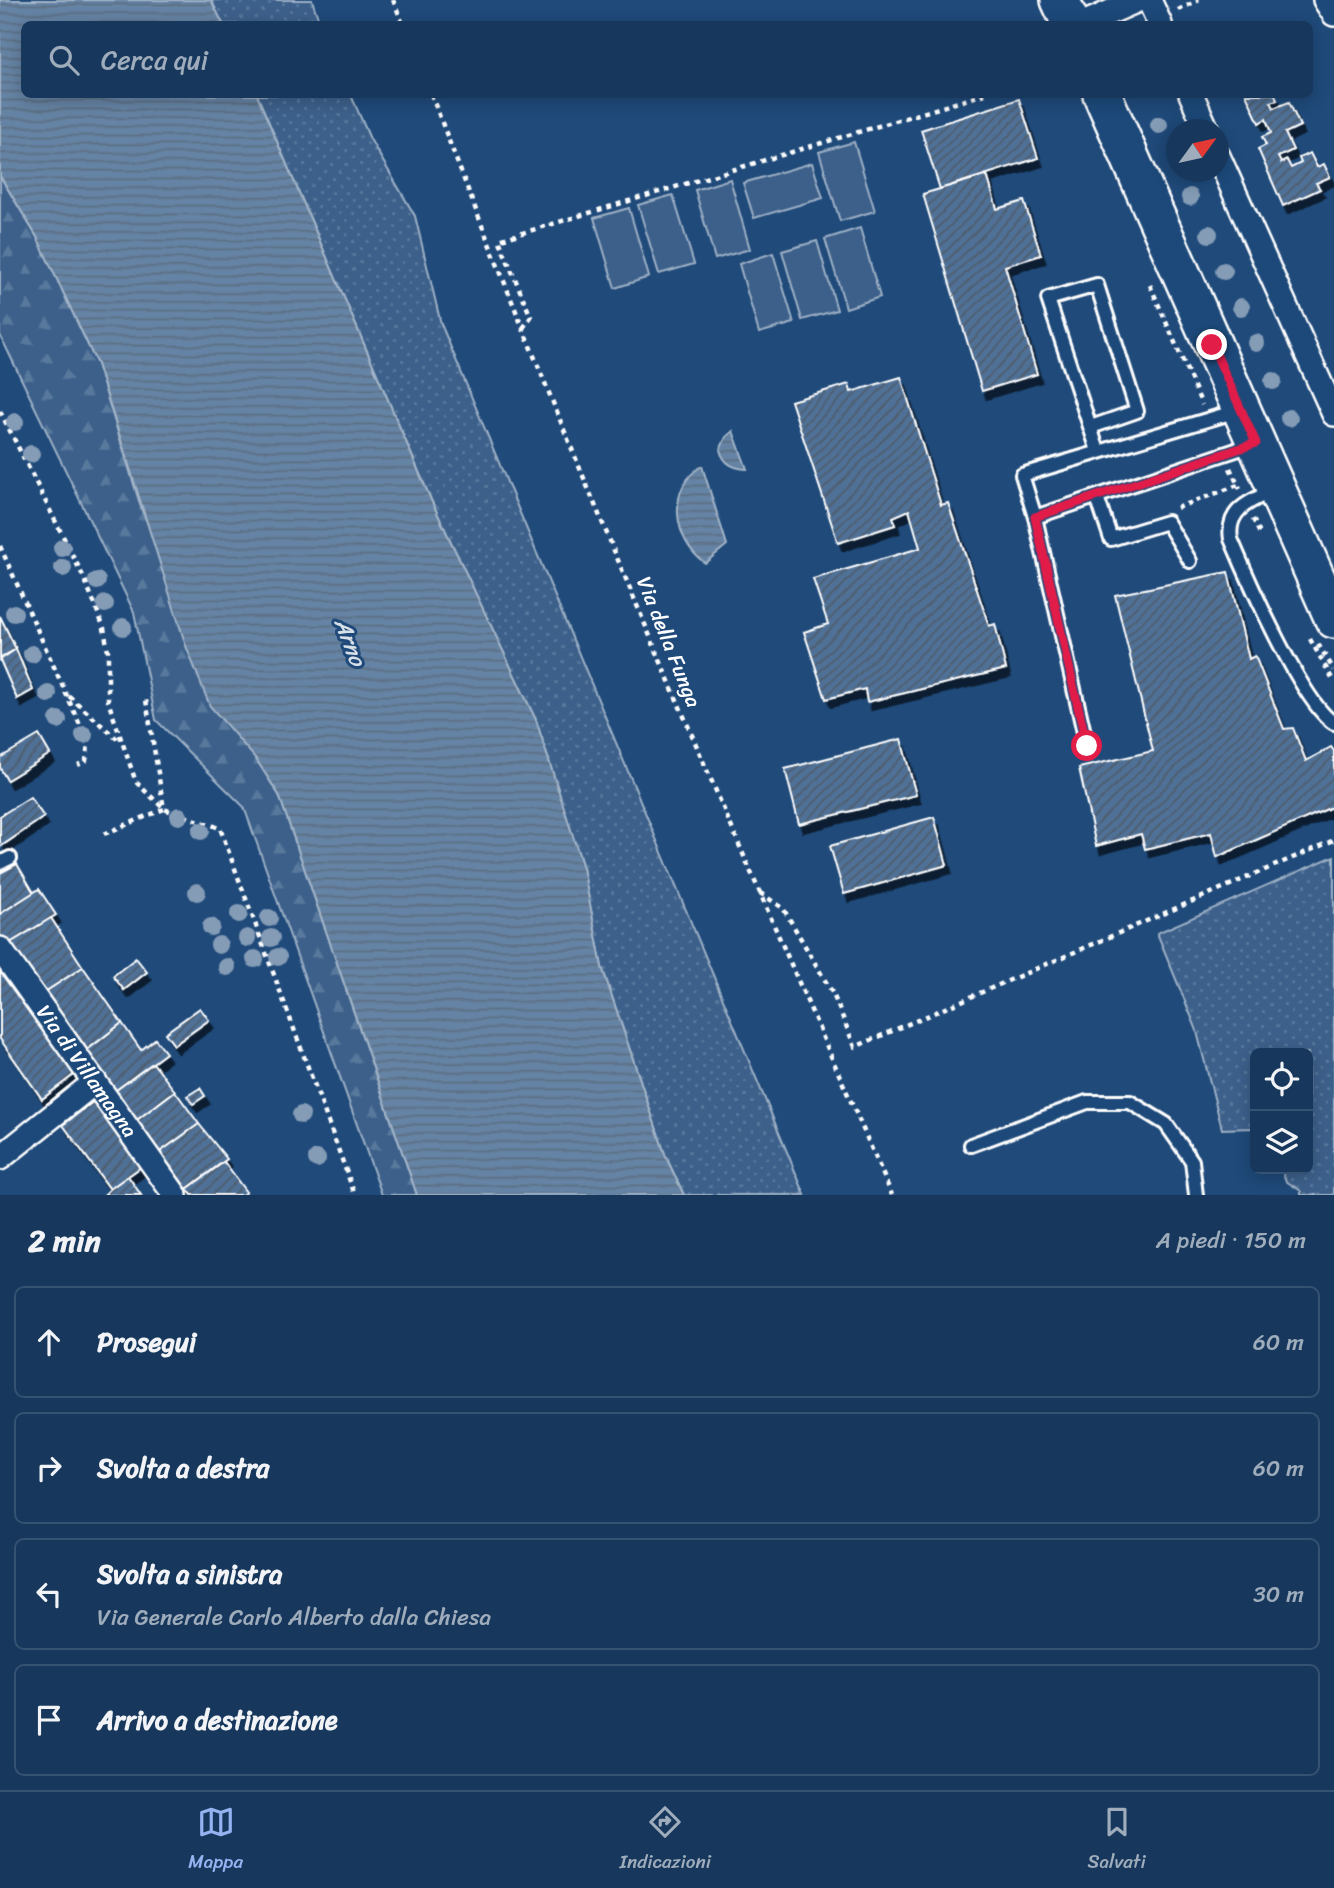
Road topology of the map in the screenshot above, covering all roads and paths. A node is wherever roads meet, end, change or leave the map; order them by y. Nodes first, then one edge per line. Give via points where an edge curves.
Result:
1 (393, 0) edge
2 (1060, 0) edge
3 (1138, 0) edge
4 (1149, 0) edge
5 (1199, 0) edge
6 (1325, 0) edge
7 (1334, 14) edge
8 (402, 21) edge
9 (1070, 21) edge
10 (1090, 21) edge
11 (1170, 21) edge
12 (433, 98) edge
13 (972, 98) edge
14 (1104, 98) edge
15 (1193, 98) edge
16 (1202, 119) edge
17 (1229, 178) edge
18 (523, 329) junction
19 (1241, 410) junction
20 (0, 411) edge
21 (1334, 414) edge
22 (1091, 427) junction
23 (1256, 443) junction
24 (1098, 451) junction
25 (1238, 485) dead end
26 (1276, 489) junction
27 (1097, 497) junction
28 (1035, 517) junction
29 (1167, 522) junction
30 (0, 546) edge
31 (1190, 561) dead end
32 (1334, 619) edge
33 (65, 693) junction
34 (146, 700) dead end
35 (1334, 723) edge
36 (119, 740) junction
37 (1087, 746) dead end
38 (78, 765) dead end
39 (164, 809) junction
40 (104, 834) dead end
41 (1334, 840) edge
42 (759, 892) junction
43 (0, 949) edge
44 (95, 1082) junction
45 (971, 1145) dead end
46 (0, 1158) edge
47 (175, 1195) edge
48 (355, 1195) edge
49 (892, 1195) edge
50 (1196, 1195) edge

1 - 8 path
2 - 9 main road
3 - 10 street
4 - 11 street
5 - 11 path via 1176,10
6 - 7 street
12 - 18 path, Via della Funga
13 - 18 path via 499,240 531,317
14 - 19 main road
15 - 16 street
17 - 21 street
18 - 42 path, Via della Funga
19 - 23 main road
19 - 24 lane
20 - 36 path via 85,580 104,628 108,701
22 - 22 lane via 1048,299 1097,285 1137,411
22 - 24 lane
23 - 26 main road
23 - 27 lane
24 - 28 lane via 1022,475
25 - 29 path via 1172,510
26 - 32 main road
26 - 35 lane via 1237,511 1230,525 1231,539 1303,688 1320,713
27 - 28 lane
27 - 29 lane via 1111,539
28 - 37 lane
29 - 31 lane
30 - 33 path
33 - 36 path
33 - 38 path via 88,743 86,761
34 - 39 path
36 - 39 path via 136,782
39 - 40 path
39 - 48 path via 220,828
41 - 42 path via 855,1047 833,994 783,908
42 - 49 path, Via della Funga
43 - 44 street, Via di Villamagna
44 - 46 street
44 - 47 street, Via di Villamagna
45 - 50 lane via 1087,1102 1130,1102 1166,1124 1192,1161

